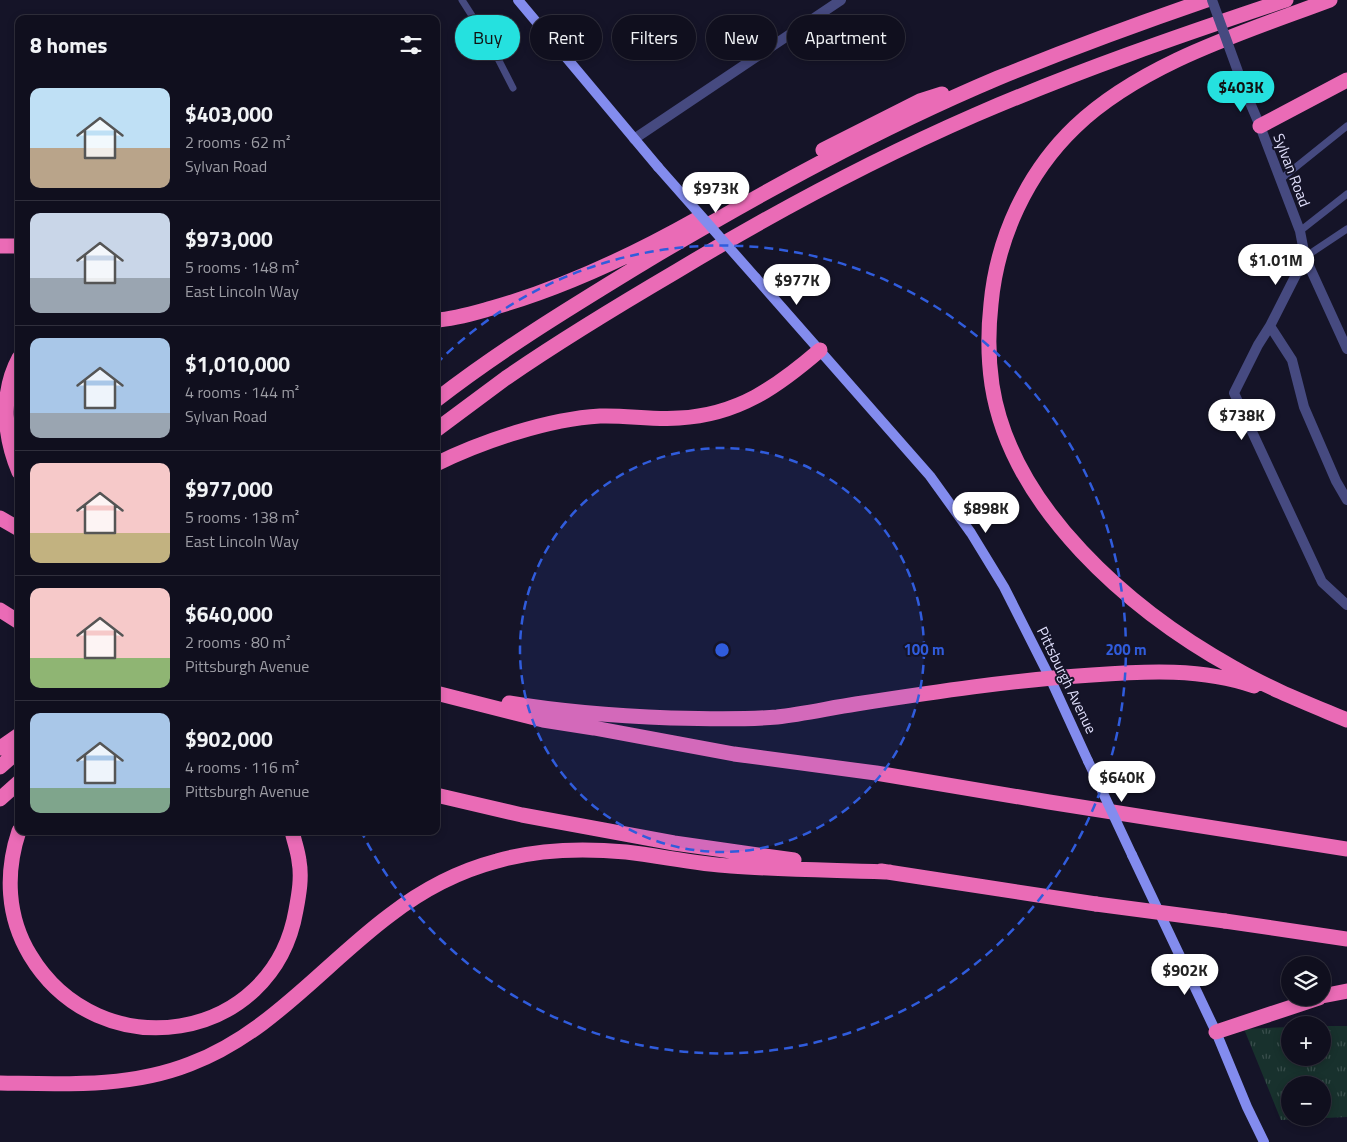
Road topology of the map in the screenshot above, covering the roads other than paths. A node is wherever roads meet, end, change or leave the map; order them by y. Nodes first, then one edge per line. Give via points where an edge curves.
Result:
1 (462, 0) edge
2 (518, 0) edge
3 (841, 0) edge
4 (1207, 0) edge
5 (1212, 0) edge
6 (1286, 0) edge
7 (1330, 0) edge
8 (997, 79) junction
9 (1347, 80) edge
10 (513, 88) dead end
11 (1260, 126) junction
12 (1347, 126) edge
13 (634, 140) junction
14 (1280, 179) junction
15 (1347, 194) edge
16 (1347, 229) edge
17 (1300, 231) junction
18 (0, 246) edge
19 (15, 246) edge
20 (1305, 256) junction
21 (440, 319) edge
22 (1270, 326) junction
23 (1347, 349) edge
24 (820, 350) junction
25 (15, 367) edge
26 (440, 397) edge
27 (440, 427) edge
28 (15, 460) edge
29 (440, 462) edge
30 (1347, 500) edge
31 (0, 518) edge
32 (15, 527) edge
33 (1347, 605) edge
34 (0, 610) edge
35 (0, 619) edge
36 (15, 619) edge
37 (15, 625) edge
38 (1050, 678) junction
39 (440, 693) edge
40 (440, 694) edge
41 (1326, 711) junction
42 (1347, 720) edge
43 (15, 738) edge
44 (0, 748) edge
45 (15, 754) edge
46 (0, 768) edge
47 (15, 786) edge
48 (440, 796) edge
49 (0, 799) edge
50 (18, 835) edge
51 (293, 835) edge
52 (1347, 849) edge
53 (890, 872) junction
54 (1347, 939) edge
55 (1347, 991) edge
56 (1331, 994) edge
57 (1295, 1006) edge
58 (1216, 1032) junction
59 (0, 1083) edge
60 (1264, 1142) edge

1 - 10 lane
2 - 13 main road, Pittsburgh Avenue
3 - 13 street
4 - 8 highway
5 - 11 street, Sylvan Road, bridge
6 - 27 highway via 1083,71 976,115 858,170 760,222 601,316
7 - 41 highway via 1156,71 1111,98 1075,127 1048,158 1012,219 998,261 988,326 992,387 1010,445 1040,501 1077,547 1135,602 1206,652 1271,687
8 - 21 highway via 920,101 762,182 670,234 599,268 510,303
8 - 26 highway via 857,144 696,231 494,357
9 - 11 highway
11 - 14 street, Sylvan Road
12 - 14 lane
13 - 24 main road, Pittsburgh Avenue, bridge
14 - 17 street, Sylvan Road
15 - 17 lane
16 - 20 lane
17 - 20 street, Sylvan Road
18 - 19 highway
20 - 22 street
20 - 23 street, Sylvan Road
22 - 30 street via 1292,360 1304,407
22 - 33 street via 1234,392 1322,582
24 - 29 highway via 767,391 747,402 710,414 678,418 599,416 573,420 497,439
24 - 38 main road, Pittsburgh Avenue via 930,476 972,534 1004,587
25 - 28 highway via 6,417
31 - 32 highway
34 - 36 highway
35 - 37 highway
38 - 39 highway via 753,719 617,716
38 - 41 highway via 1152,672 1197,674 1250,684
38 - 58 main road, Pittsburgh Avenue, bridge
40 - 52 highway via 543,720 734,754 896,776
41 - 42 highway
43 - 44 highway
45 - 46 highway
47 - 49 highway
48 - 53 highway via 522,815 674,843
50 - 51 highway via 11,860 10,898 25,946 45,977 67,998 91,1013 118,1024 160,1028 184,1026 229,1008 258,987 277,962 291,933 299,896 299,861
53 - 54 highway, bridge
53 - 59 highway via 730,866 590,850 552,851 496,861 442,883 390,914 280,1010 230,1045 208,1056 165,1073 136,1079 71,1084
55 - 56 highway
57 - 58 highway
58 - 60 main road, Pittsburgh Avenue

